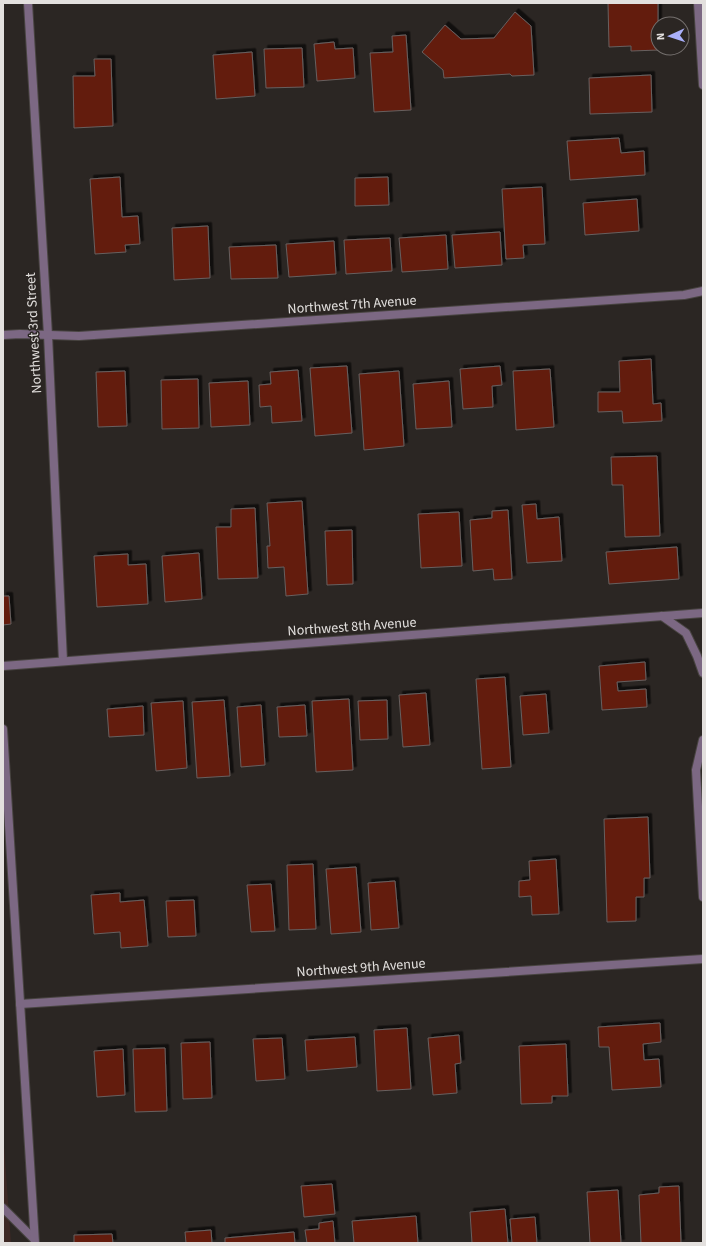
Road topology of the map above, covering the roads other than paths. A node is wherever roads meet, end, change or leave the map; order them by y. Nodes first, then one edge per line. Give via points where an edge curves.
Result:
1 (28, 3) edge
2 (698, 3) edge
3 (703, 85) edge
4 (703, 291) edge
5 (3, 335) edge
6 (48, 335) junction
7 (703, 613) edge
8 (662, 616) junction
9 (63, 662) junction
10 (3, 666) edge
11 (703, 673) edge
12 (3, 729) edge
13 (703, 740) edge
14 (4, 750) edge
15 (703, 897) edge
16 (703, 959) edge
17 (20, 1004) junction
18 (3, 1208) edge
19 (34, 1241) edge

1 - 6 street, Northwest 3rd Street
2 - 3 street
4 - 6 street, Northwest 7th Avenue via 676,296 79,336
5 - 6 street, Northwest 7th Avenue
6 - 9 street, Northwest 3rd Street
7 - 8 street, Northwest 8th Avenue
8 - 9 street, Northwest 8th Avenue
8 - 11 street via 686,633
9 - 10 street, Northwest 8th Avenue
12 - 14 street
13 - 15 street via 696,770
14 - 17 street
16 - 17 street, Northwest 9th Avenue
17 - 19 street
18 - 19 street

